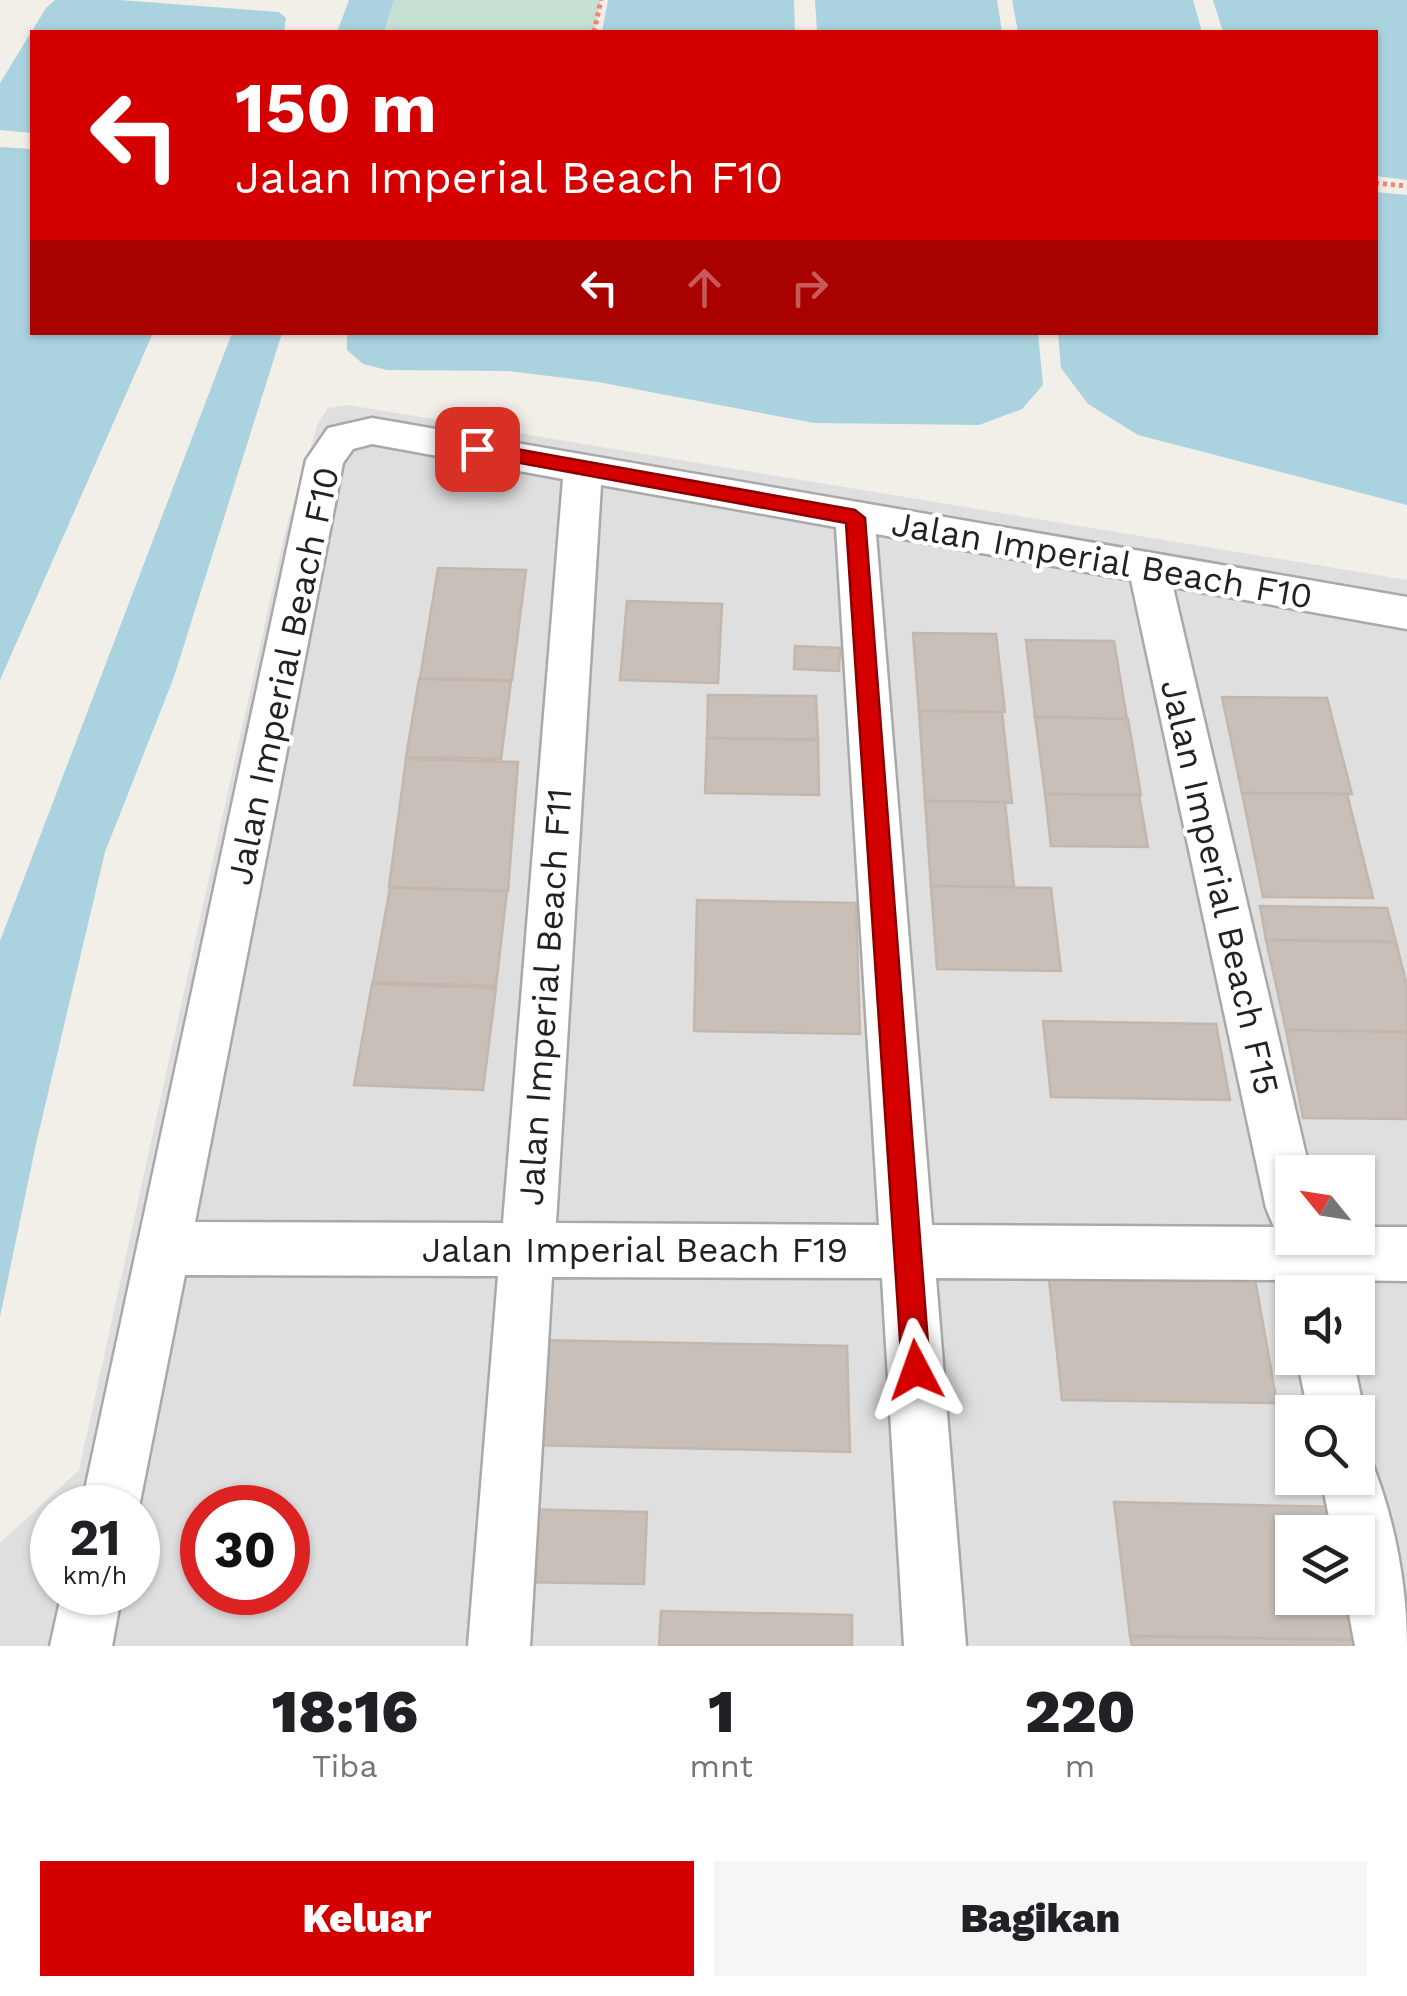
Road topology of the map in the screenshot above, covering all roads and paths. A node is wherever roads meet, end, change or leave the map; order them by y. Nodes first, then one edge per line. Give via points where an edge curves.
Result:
1 (600, 0) edge
2 (594, 30) edge
3 (1378, 183) edge
4 (1407, 186) edge
5 (583, 468) junction
6 (855, 518) junction
7 (1148, 566) junction
8 (1407, 614) edge
9 (1280, 1155) edge
10 (163, 1248) junction
11 (1275, 1248) edge
12 (526, 1249) junction
13 (907, 1252) junction
14 (1375, 1252) edge
15 (1407, 1254) edge
16 (115, 1485) edge
17 (1354, 1495) edge
18 (87, 1615) edge
19 (81, 1646) edge
20 (499, 1646) edge
21 (935, 1646) edge
22 (1386, 1646) edge

1 - 2 path
3 - 4 path
5 - 6 street, Jalan Imperial Beach F10
5 - 10 street, Jalan Imperial Beach F10 via 372,431 342,438 326,460
5 - 12 street, Jalan Imperial Beach F11
6 - 7 street, Jalan Imperial Beach F10
6 - 13 street
7 - 8 street, Jalan Imperial Beach F10
7 - 9 street, Jalan Imperial Beach F15
10 - 12 street, Jalan Imperial Beach F19
10 - 16 street, Jalan Imperial Beach F10
11 - 13 street, Jalan Imperial Beach F19
12 - 13 street, Jalan Imperial Beach F19
12 - 20 street, Jalan Imperial Beach F11
13 - 21 street
14 - 15 street, Jalan Imperial Beach F19
17 - 22 street
18 - 19 street

